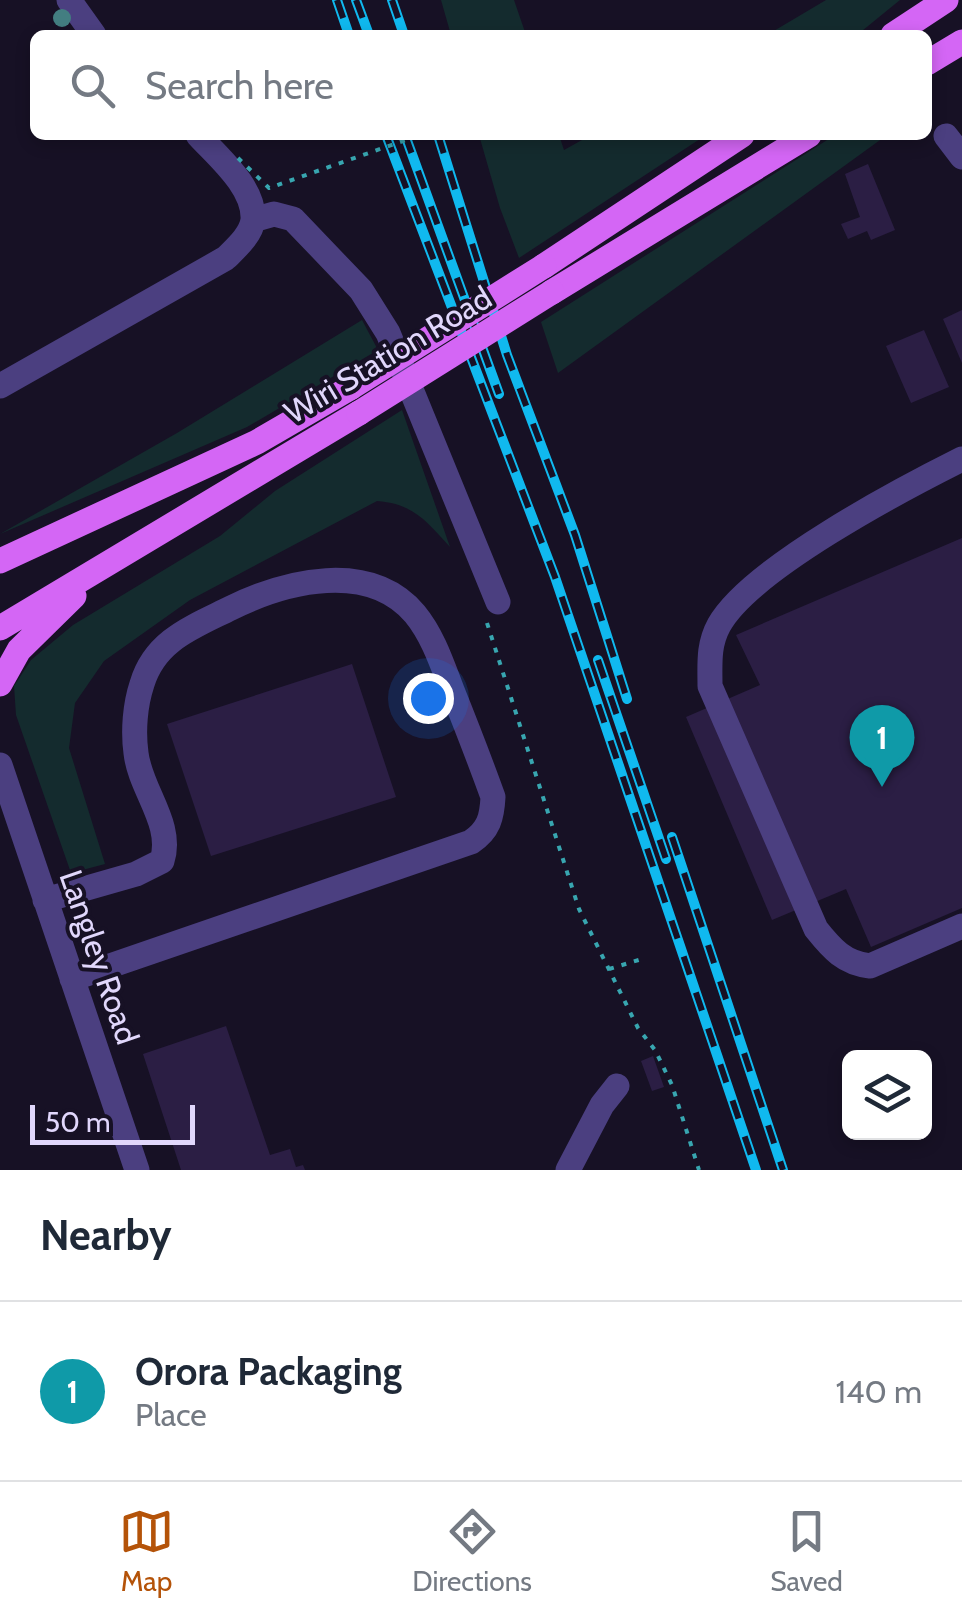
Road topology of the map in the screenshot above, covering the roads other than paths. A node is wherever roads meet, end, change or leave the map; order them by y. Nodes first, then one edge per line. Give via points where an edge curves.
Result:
1 (69, 0) edge
2 (946, 0) edge
3 (90, 30) edge
4 (901, 30) edge
5 (962, 42) edge
6 (932, 60) edge
7 (946, 136) dead end
8 (203, 140) edge
9 (734, 140) edge
10 (801, 140) edge
11 (962, 157) edge
12 (252, 220) junction
13 (0, 386) edge
14 (355, 401) junction
15 (962, 459) edge
16 (124, 554) junction
17 (3, 558) edge
18 (492, 610) road end
19 (0, 628) edge
20 (0, 684) edge
21 (0, 766) edge
22 (45, 900) junction
23 (962, 926) edge
24 (72, 979) junction
25 (618, 1086) dead end
26 (137, 1170) edge
27 (568, 1170) edge

1 - 3 street
2 - 4 main road
5 - 6 main road
7 - 11 street
8 - 12 street via 236,177
9 - 14 main road, Wiri Station Road, bridge
10 - 14 main road, Wiri Station Road, bridge via 552,292
12 - 13 street via 226,258
12 - 18 street via 274,214 294,219 362,290 388,333
14 - 16 main road, Wiri Station Road
14 - 17 main road, Wiri Station Road
15 - 23 street via 785,563 732,606 709,652 710,686 816,929 836,954 870,966
16 - 19 main road, Wiri Station Road
16 - 20 main road via 19,650
21 - 22 street, Langley Road
22 - 24 street, Langley Road
22 - 24 street via 162,861 167,845 136,754 136,713 142,682 170,638 240,604 334,578 396,597 415,614 433,642 493,796 492,819 482,834
24 - 26 street, Langley Road
25 - 27 street

